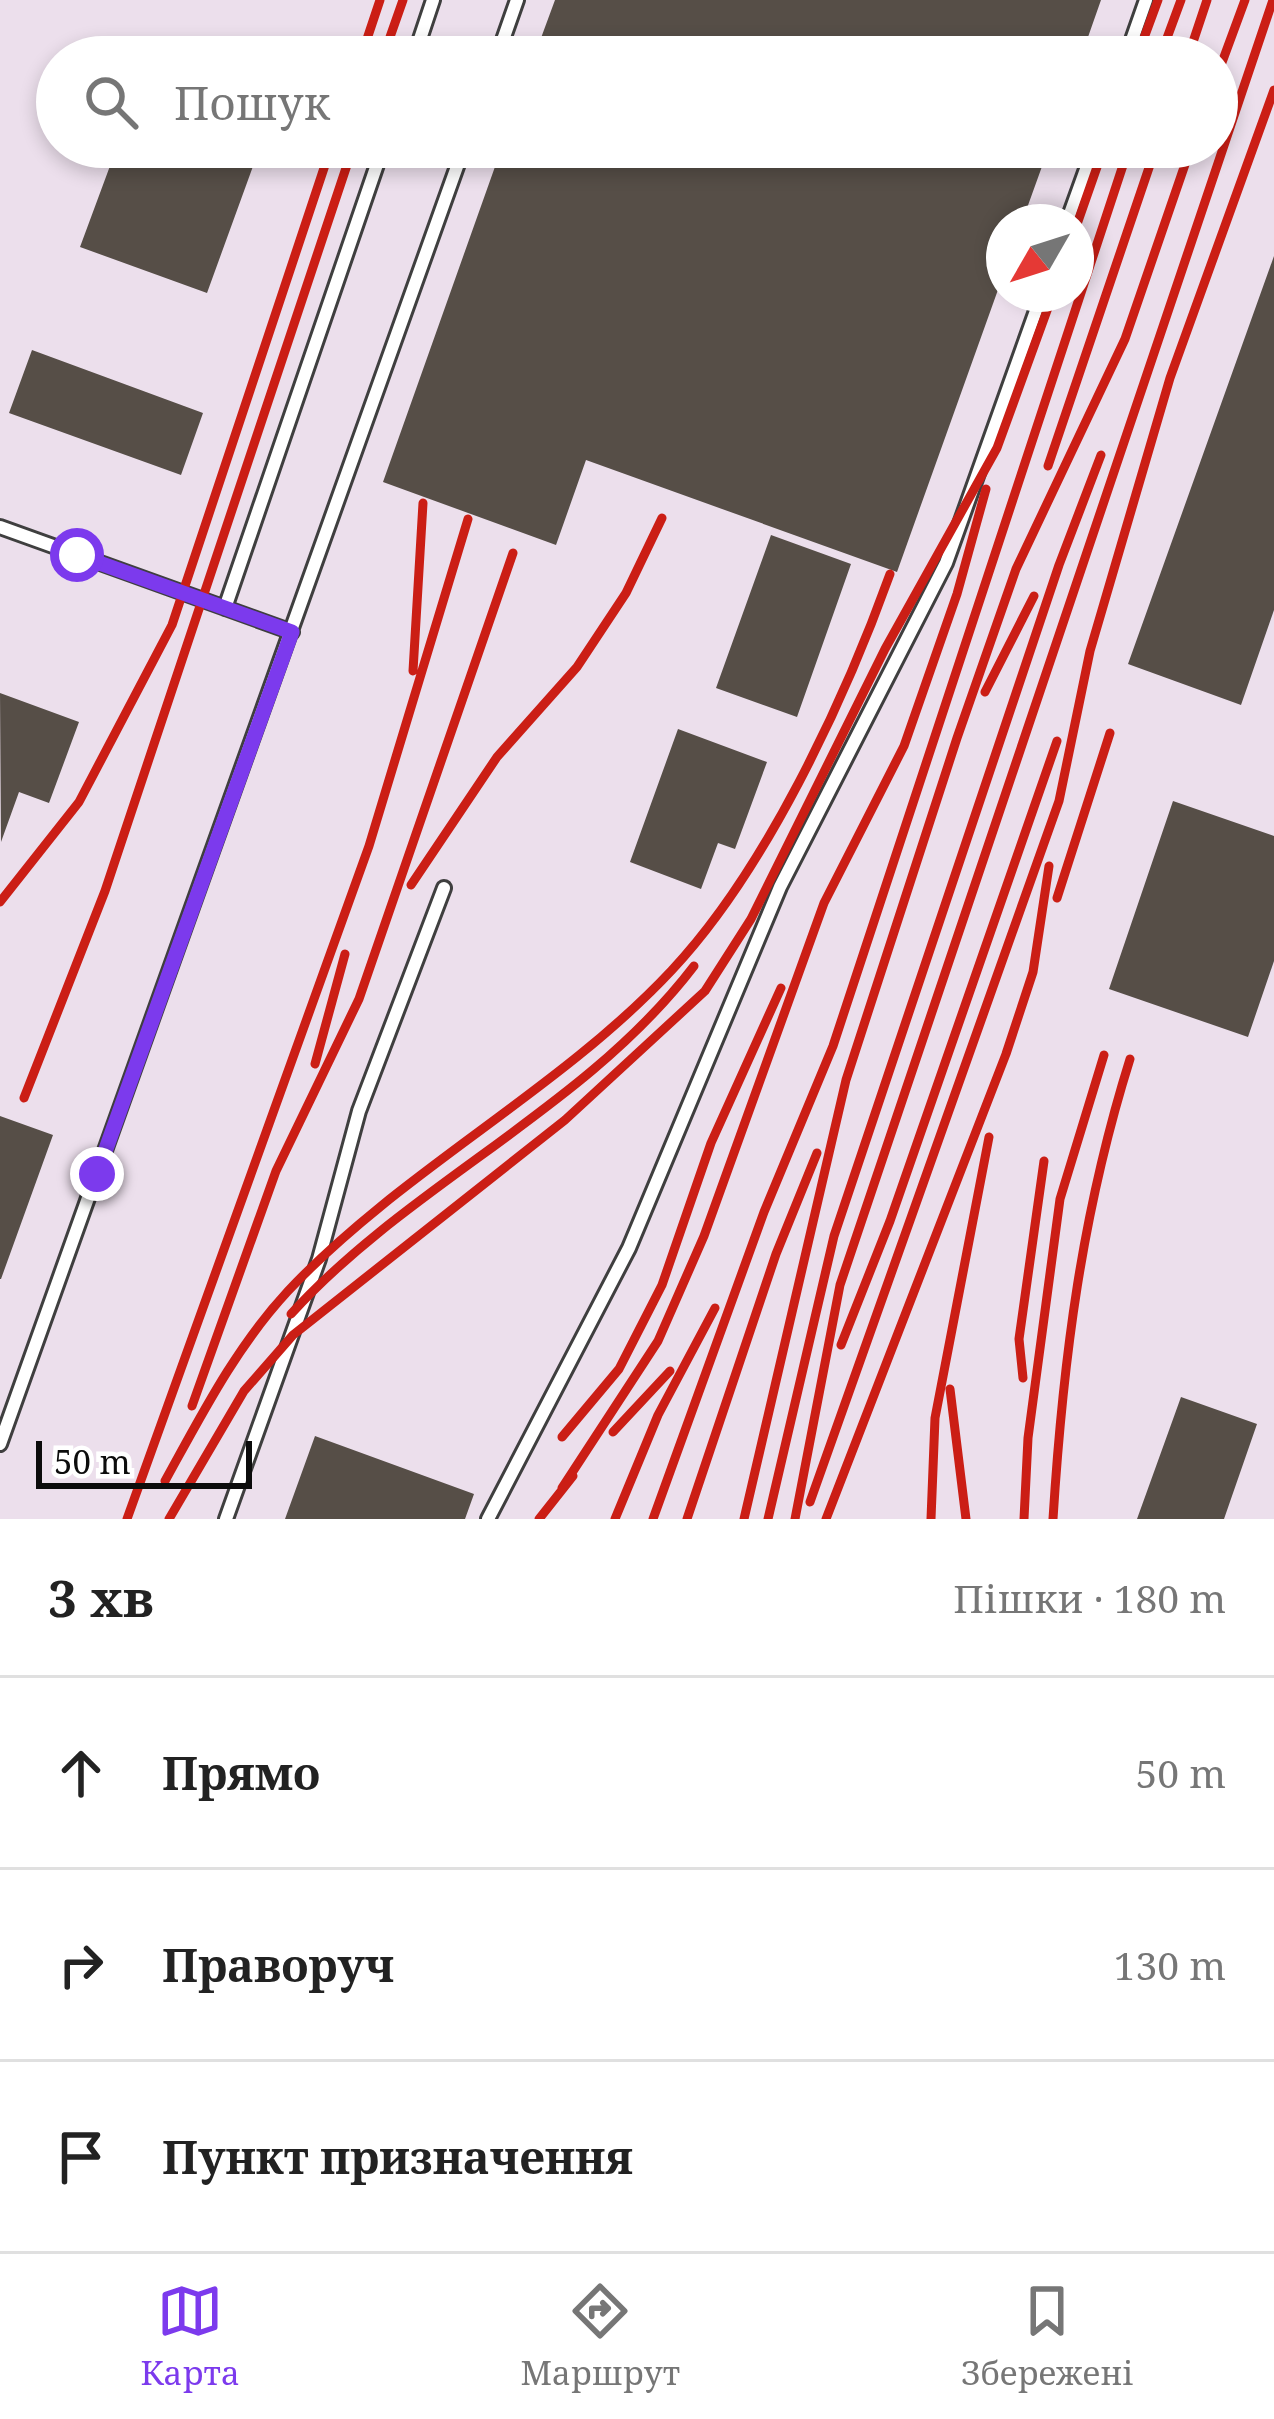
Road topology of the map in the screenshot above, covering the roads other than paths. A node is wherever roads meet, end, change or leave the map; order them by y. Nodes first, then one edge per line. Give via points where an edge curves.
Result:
1 (434, 0) edge
2 (517, 0) edge
3 (1146, 0) edge
4 (421, 36) edge
5 (504, 36) edge
6 (1133, 36) edge
7 (376, 168) edge
8 (457, 168) edge
9 (1086, 168) edge
10 (1073, 204) edge
11 (1036, 312) edge
12 (0, 527) edge
13 (225, 608) junction
14 (292, 632) junction
15 (444, 888) dead end
16 (0, 1444) edge
17 (226, 1519) edge
18 (488, 1519) edge

1 - 4 lane
2 - 5 lane
3 - 6 lane
7 - 13 lane
8 - 14 lane
9 - 10 lane
11 - 18 lane via 946,563 780,887 629,1248
12 - 13 lane
13 - 14 lane
14 - 16 lane
15 - 17 lane via 359,1111 320,1259

